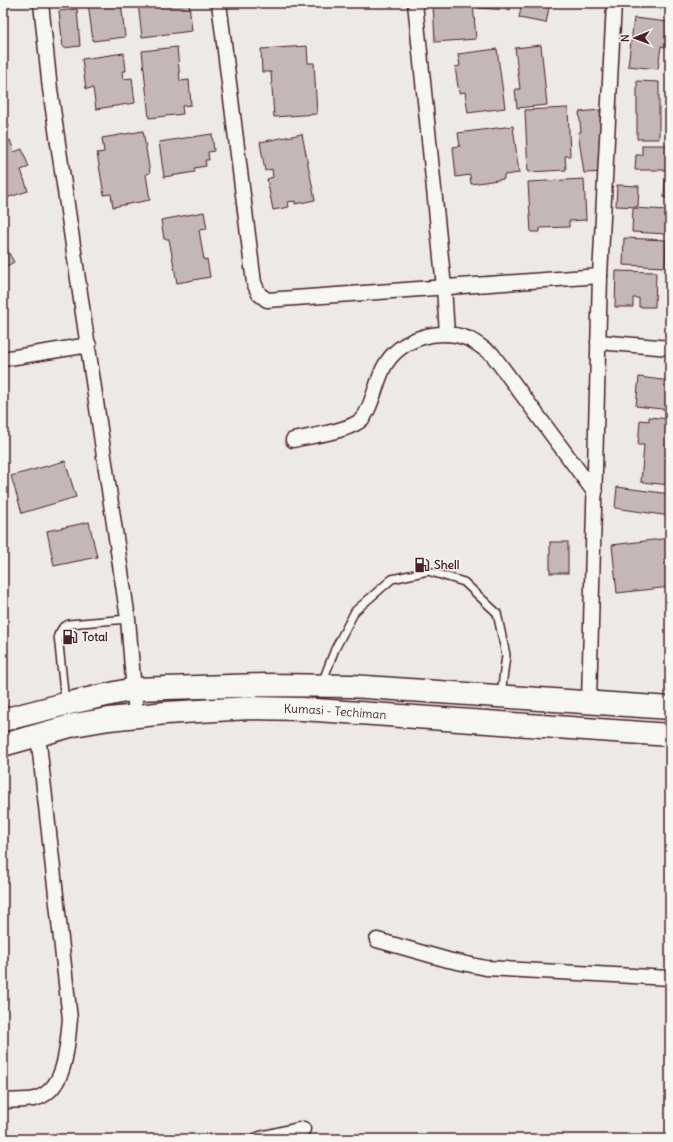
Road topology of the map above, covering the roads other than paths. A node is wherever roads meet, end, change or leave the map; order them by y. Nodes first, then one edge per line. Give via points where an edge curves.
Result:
1 (41, 3) edge
2 (219, 3) edge
3 (415, 3) edge
4 (614, 3) edge
5 (600, 276) junction
6 (444, 287) junction
7 (447, 334) junction
8 (598, 342) junction
9 (89, 345) junction
10 (670, 348) edge
11 (3, 359) edge
12 (294, 440) dead end
13 (594, 493) junction
14 (128, 619) junction
15 (321, 685) junction
16 (134, 689) junction
17 (501, 695) junction
18 (589, 702) junction
19 (65, 704) junction
20 (670, 708) edge
21 (136, 716) junction
22 (3, 720) edge
23 (38, 735) junction
24 (670, 735) edge
25 (3, 745) edge
26 (377, 940) dead end
27 (670, 978) edge
28 (3, 1101) edge
29 (303, 1129) dead end
30 (260, 1139) edge

1 - 9 street via 50,89
2 - 6 street via 254,283 259,294 267,300
3 - 6 street
4 - 5 street
5 - 6 street
5 - 8 street
6 - 7 street
7 - 12 street via 424,336 404,343 384,366 364,418 354,425
7 - 13 street via 469,340 492,354
8 - 10 street
8 - 13 street
9 - 11 street
9 - 14 street
13 - 18 street
14 - 16 street
14 - 19 lane via 69,624 63,627 58,635
15 - 16 highway
15 - 17 highway
15 - 17 lane via 335,649 355,611 392,579 428,571 464,582 497,613 506,655
16 - 19 highway
16 - 21 street
17 - 18 highway
18 - 20 highway
19 - 22 highway
21 - 23 highway, Kumasi - Techiman via 74,725
21 - 24 highway, Kumasi - Techiman via 248,708 302,709
23 - 25 highway, Kumasi - Techiman
23 - 28 street via 70,1019 66,1055 57,1081 34,1099
26 - 27 street via 486,968
29 - 30 street

